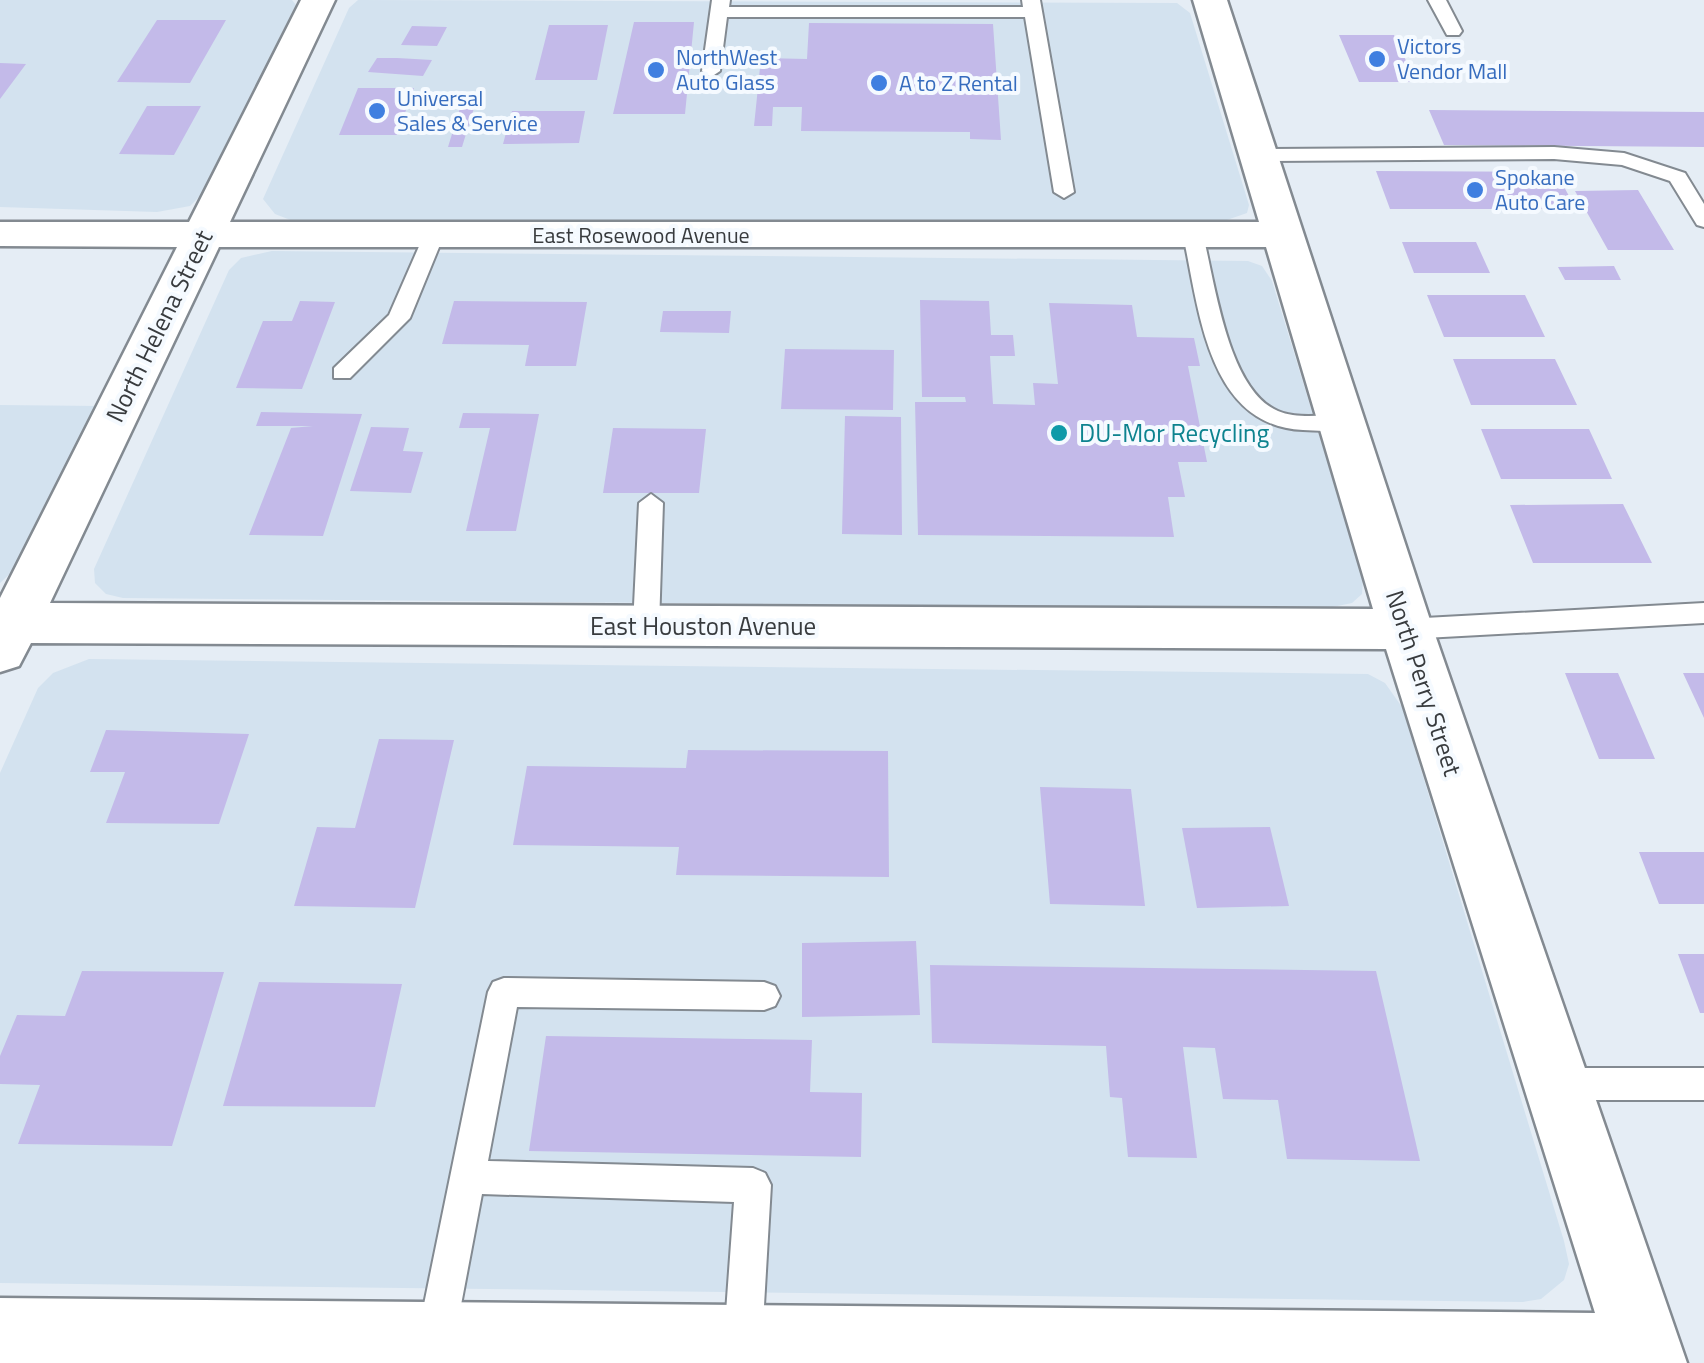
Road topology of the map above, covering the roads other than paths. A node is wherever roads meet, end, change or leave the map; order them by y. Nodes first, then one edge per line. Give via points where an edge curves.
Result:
1 (318, 0) edge
2 (1210, 0) edge
3 (1437, 0) edge
4 (720, 6) edge
5 (1032, 6) edge
6 (1453, 31) dead end
7 (711, 71) dead end
8 (1255, 155) junction
9 (1064, 192) dead end
10 (1704, 220) edge
11 (0, 234) edge
12 (204, 235) junction
13 (434, 235) junction
14 (1194, 235) junction
15 (1281, 235) junction
16 (342, 373) dead end
17 (1341, 423) junction
18 (651, 504) dead end
19 (1704, 613) edge
20 (646, 626) junction
21 (1406, 630) junction
22 (4, 633) edge
23 (764, 996) dead end
24 (1557, 1084) junction
25 (1704, 1084) edge
26 (467, 1177) junction
27 (0, 1335) edge
28 (742, 1342) junction
29 (433, 1351) edge
30 (1102, 1354) edge
31 (1213, 1355) edge
32 (1647, 1357) edge

1 - 12 street, North Helena Street
2 - 8 street, North Perry Street
3 - 6 lane
4 - 5 lane
4 - 7 lane
5 - 9 lane
8 - 10 lane via 1554,152 1624,158 1678,176
8 - 15 street, North Perry Street
11 - 12 street, East Rosewood Avenue
12 - 13 street, East Rosewood Avenue
12 - 22 street, North Helena Street
13 - 14 street, East Rosewood Avenue
13 - 16 lane via 399,318
14 - 15 street, East Rosewood Avenue
14 - 17 lane via 1230,375 1245,402 1272,418
15 - 17 street, North Perry Street
17 - 21 street, North Perry Street
18 - 20 lane
19 - 21 lane
20 - 21 street, East Houston Avenue
20 - 22 street, East Houston Avenue
21 - 24 street, North Perry Street
23 - 26 lane via 504,992
24 - 25 lane
24 - 32 street, North Perry Street
26 - 28 lane via 753,1185
26 - 29 lane
27 - 29 street
28 - 29 street
28 - 30 street
30 - 31 street
31 - 32 street

